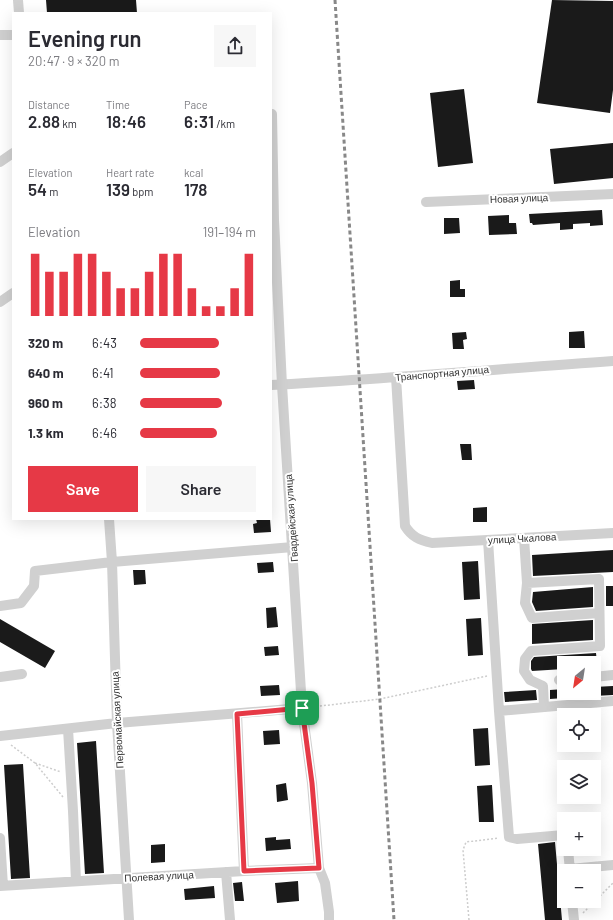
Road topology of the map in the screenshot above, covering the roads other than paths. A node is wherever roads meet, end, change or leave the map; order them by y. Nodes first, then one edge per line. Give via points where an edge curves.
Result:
1 (18, 0) edge
2 (19, 12) edge
3 (0, 35) edge
4 (12, 35) edge
5 (272, 114) edge
6 (12, 154) edge
7 (0, 162) edge
8 (613, 194) edge
9 (426, 202) dead end
10 (273, 220) edge
11 (12, 294) edge
12 (0, 302) edge
13 (613, 360) edge
14 (396, 377) junction
15 (272, 385) edge
16 (282, 385) junction
17 (109, 520) edge
18 (613, 533) edge
19 (524, 538) junction
20 (488, 540) junction
21 (292, 547) junction
22 (112, 562) junction
23 (527, 583) junction
24 (0, 606) edge
25 (599, 613) junction
26 (22, 674) dead end
27 (613, 675) edge
28 (601, 676) edge
29 (0, 678) edge
30 (613, 701) edge
31 (544, 707) junction
32 (302, 708) junction
33 (499, 711) junction
34 (237, 714) junction
35 (117, 723) junction
36 (68, 729) junction
37 (3, 738) edge
38 (557, 835) edge
39 (0, 838) edge
40 (613, 865) edge
41 (601, 866) edge
42 (319, 868) junction
43 (244, 871) junction
44 (226, 872) junction
45 (126, 878) junction
46 (76, 881) junction
47 (2, 886) edge
48 (128, 920) edge
49 (230, 920) edge
50 (329, 920) edge

1 - 2 street
3 - 4 street
5 - 10 street, Гвардейская улица
6 - 7 street
8 - 9 street, Новая улица
10 - 16 street, Гвардейская улица
11 - 12 street
13 - 14 street, Транспортная улица
14 - 16 street, Транспортная улица
14 - 20 street, улица Чкалова via 405,526 420,540 432,543
15 - 16 street, Транспортная улица
16 - 21 street, Гвардейская улица
17 - 22 street, Первомайская улица
18 - 19 street, улица Чкалова
19 - 20 street, улица Чкалова
19 - 23 street
20 - 33 street
21 - 22 street
21 - 32 street, Гвардейская улица
22 - 24 street via 35,571 34,586 21,604
22 - 35 street, Первомайская улица
23 - 25 street via 525,603 532,618
23 - 25 street via 599,579
25 - 31 street via 600,646 531,651 525,658 524,671 530,680 543,686
26 - 29 street
27 - 28 street
30 - 31 street
31 - 33 street
32 - 34 street
32 - 42 street, Гвардейская улица via 312,783
33 - 38 street via 509,837
34 - 35 street
34 - 43 street
35 - 36 street
35 - 45 street, Первомайская улица
36 - 37 street
36 - 46 street
39 - 47 street
40 - 41 street
42 - 43 street, Полевая улица
42 - 50 street, Гвардейская улица via 325,883
43 - 44 street, Полевая улица
44 - 45 street, Полевая улица
44 - 49 street
45 - 46 street, Полевая улица
45 - 48 street, Первомайская улица
46 - 47 street, Полевая улица

